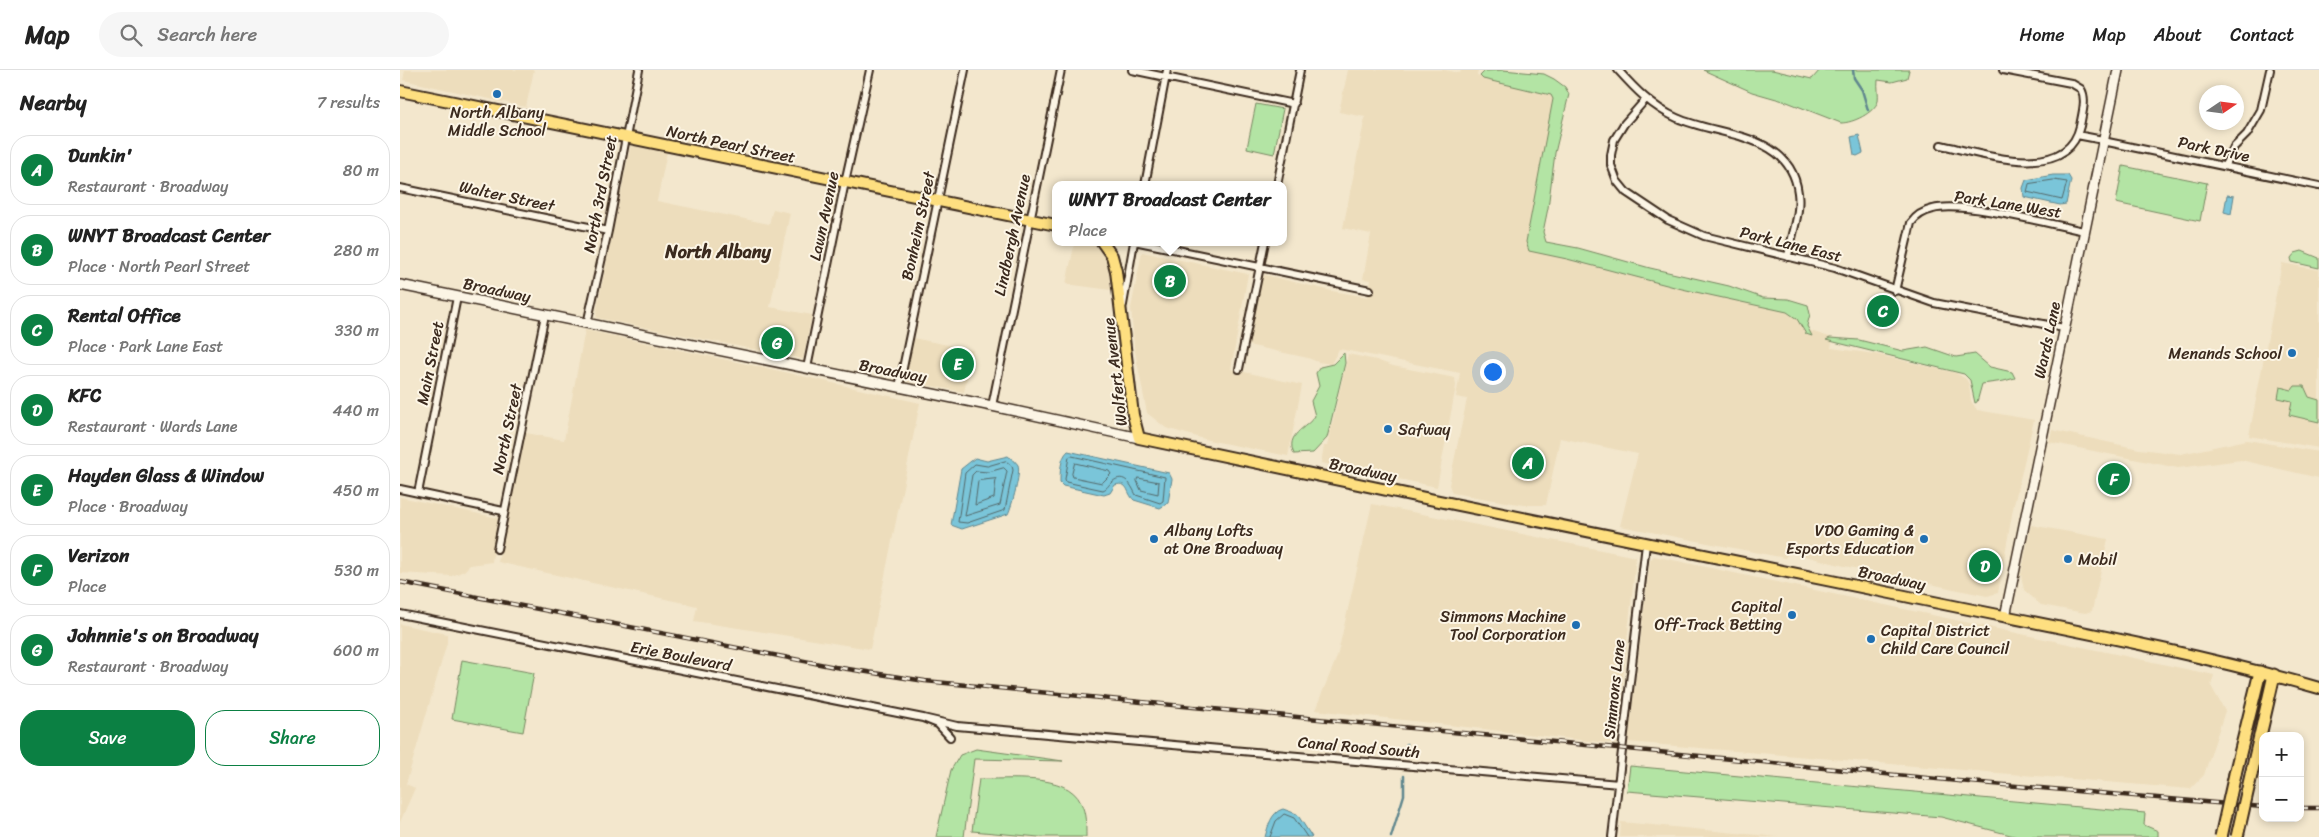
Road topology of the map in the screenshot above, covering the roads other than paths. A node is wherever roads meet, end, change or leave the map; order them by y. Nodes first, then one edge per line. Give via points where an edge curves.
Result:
1 (639, 70) edge
2 (870, 70) edge
3 (965, 70) edge
4 (1060, 70) edge
5 (1132, 70) edge
6 (1300, 70) edge
7 (1618, 70) edge
8 (2003, 70) edge
9 (2118, 70) edge
10 (2270, 70) edge
11 (1166, 73) edge
12 (400, 90) edge
13 (1646, 99) junction
14 (1294, 104) junction
15 (2077, 135) junction
16 (625, 138) junction
17 (2103, 141) junction
18 (1941, 145) dead end
19 (2225, 165) junction
20 (1146, 181) edge
21 (1278, 181) edge
22 (844, 182) junction
23 (2319, 186) edge
24 (400, 188) edge
25 (938, 201) junction
26 (1030, 220) junction
27 (1052, 225) edge
28 (608, 231) junction
29 (2084, 231) junction
30 (1105, 246) edge
31 (1133, 246) edge
32 (1158, 246) edge
33 (1264, 246) edge
34 (1788, 257) junction
35 (1260, 267) junction
36 (400, 285) edge
37 (1370, 290) dead end
38 (1895, 291) junction
39 (457, 297) junction
40 (1121, 314) junction
41 (546, 315) junction
42 (587, 324) junction
43 (2064, 328) junction
44 (807, 368) junction
45 (1239, 369) dead end
46 (899, 387) junction
47 (992, 406) junction
48 (1139, 438) junction
49 (400, 489) edge
50 (418, 493) junction
51 (503, 511) junction
52 (1646, 544) junction
53 (497, 549) dead end
54 (400, 614) edge
55 (2005, 617) junction
56 (2260, 672) junction
57 (2274, 675) junction
58 (2319, 688) edge
59 (923, 718) junction
60 (950, 737) dead end
61 (1619, 784) junction
62 (1612, 837) edge
63 (2221, 837) edge
64 (2237, 837) edge

1 - 16 street, North 3rd Street
2 - 22 street, Lawn Avenue
3 - 25 street, Bonheim Street
4 - 26 street, Lindbergh Avenue
5 - 11 street
6 - 14 street
7 - 13 street
8 - 15 street via 2079,86 2084,99
9 - 17 street, Wards Lane
10 - 19 street via 2260,110
11 - 14 street
11 - 20 street
12 - 16 main road, North Pearl Street
13 - 34 street via 1684,121 1761,142 1784,160 1796,181 1798,196 1798,213
13 - 34 street, Park Lane East via 1619,132 1612,148 1614,176 1626,192 1693,232
14 - 21 street
15 - 17 street, Park Drive
15 - 18 street via 2060,154 2042,160 2019,160
16 - 22 main road, North Pearl Street
16 - 28 street, North 3rd Street
17 - 19 street, Park Drive
17 - 29 street, Wards Lane
19 - 23 street, Park Drive
22 - 25 main road, North Pearl Street
22 - 44 street, Lawn Avenue
24 - 28 street, Walter Street
25 - 26 main road, North Pearl Street
25 - 46 street, Bonheim Street
26 - 27 main road, North Pearl Street
26 - 47 street, Lindbergh Avenue
28 - 42 street, North 3rd Street
29 - 38 street, Park Lane West via 1973,209 1926,211 1911,224
29 - 43 street, Wards Lane
30 - 40 main road via 1114,263
31 - 40 street, Wolfert Avenue
32 - 35 street
33 - 35 street
34 - 38 street, Park Lane East via 1843,271
35 - 37 street
35 - 45 street
36 - 39 street, Broadway
38 - 43 street, Park Lane East via 1934,303
39 - 41 street, Broadway
39 - 50 street, Main Street
40 - 48 main road, Wolfert Avenue via 1133,415
41 - 42 street, Broadway
41 - 51 street, North Street
42 - 44 street, Broadway
43 - 55 street, Wards Lane
44 - 46 street, Broadway
46 - 47 street, Broadway
47 - 48 street, Broadway
48 - 52 main road, Broadway
49 - 50 street
50 - 51 street
51 - 53 street, North Street
52 - 55 main road, Broadway
52 - 61 street, Simmons Lane
54 - 59 street, Erie Boulevard
55 - 56 main road, Broadway
56 - 57 main road, Broadway
56 - 63 highway, bridge
57 - 58 main road, Broadway
57 - 64 highway, bridge
59 - 60 street, Erie Boulevard via 938,724
59 - 61 street, Canal Road South via 957,726
61 - 62 street, Simmons Lane

